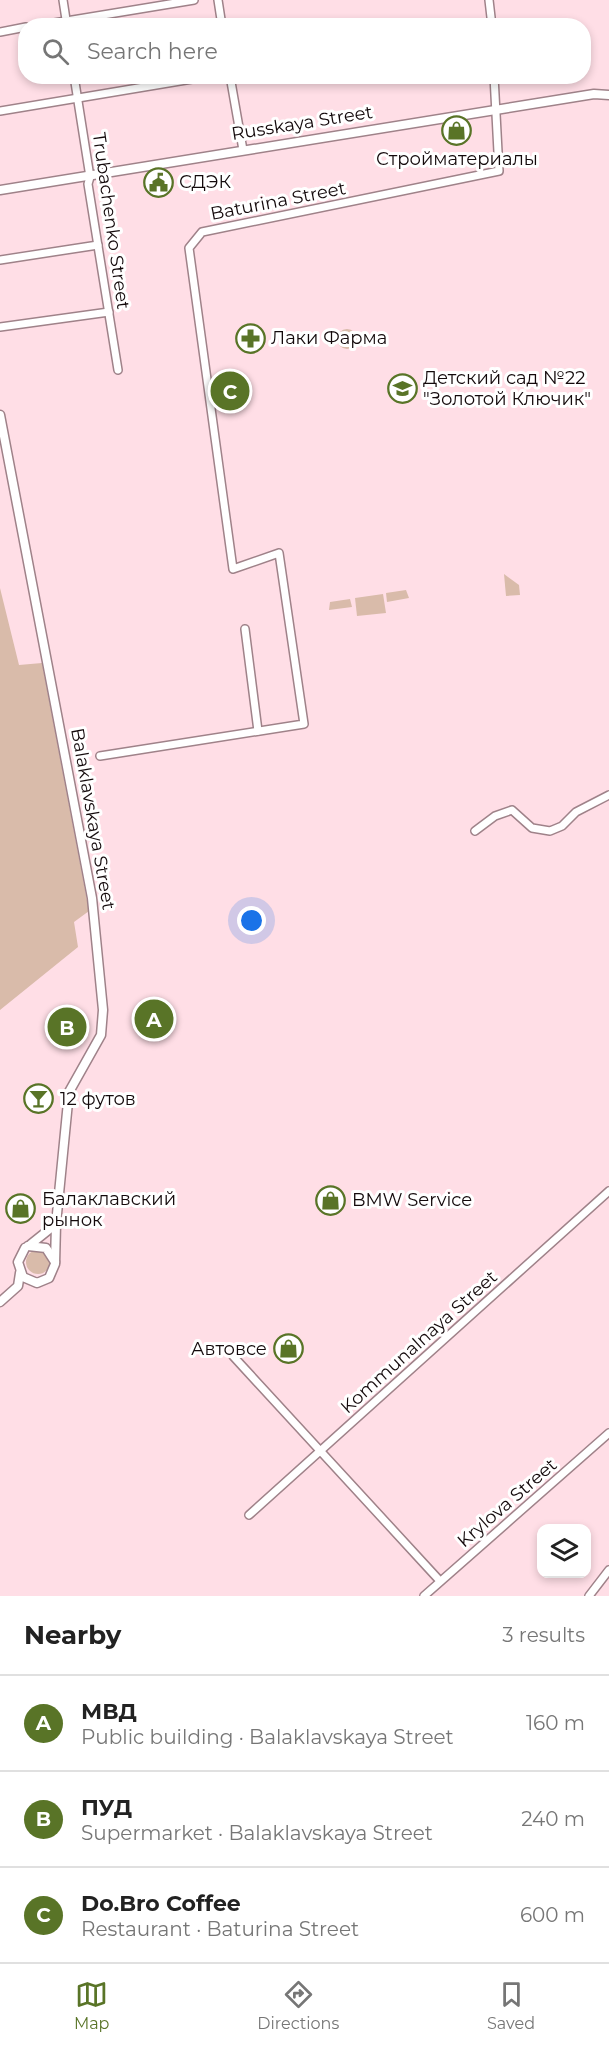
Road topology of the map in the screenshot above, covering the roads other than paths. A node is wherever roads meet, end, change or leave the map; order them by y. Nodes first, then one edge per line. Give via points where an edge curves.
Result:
1 (63, 0) edge
2 (194, 0) edge
3 (218, 0) edge
4 (489, 0) edge
5 (65, 18) edge
6 (94, 18) edge
7 (221, 18) edge
8 (491, 18) edge
9 (18, 29) edge
10 (0, 32) edge
11 (75, 84) edge
12 (164, 84) edge
13 (231, 84) edge
14 (495, 84) edge
15 (609, 95) edge
16 (77, 99) junction
17 (496, 108) junction
18 (0, 111) edge
19 (243, 150) junction
20 (90, 177) junction
21 (0, 190) edge
22 (98, 245) junction
23 (0, 260) edge
24 (109, 312) junction
25 (0, 327) edge
26 (118, 370) dead end
27 (0, 415) edge
28 (245, 629) dead end
29 (258, 731) junction
30 (100, 756) dead end
31 (609, 795) edge
32 (475, 831) dead end
33 (609, 1191) edge
34 (56, 1224) junction
35 (26, 1247) junction
36 (55, 1264) junction
37 (20, 1273) junction
38 (29, 1281) junction
39 (18, 1286) junction
40 (0, 1302) edge
41 (233, 1356) dead end
42 (609, 1433) edge
43 (320, 1452) junction
44 (249, 1515) dead end
45 (609, 1570) edge
46 (440, 1581) junction
47 (424, 1596) edge
48 (589, 1596) edge

1 - 5 street
2 - 6 street
3 - 7 street
4 - 8 street
9 - 10 street
11 - 16 street, Trubachenko Street
12 - 16 street
13 - 19 street
14 - 17 street, Baturina Street
15 - 17 main road, Russkaya Street
16 - 18 street
16 - 20 street, Trubachenko Street
17 - 19 main road, Russkaya Street
17 - 29 street, Baturina Street via 499,171 202,232 189,248 233,568 279,553 283,568 304,724
19 - 20 main road, Russkaya Street
20 - 21 main road, Russkaya Street
20 - 22 street, Trubachenko Street
22 - 23 street
22 - 24 street, Trubachenko Street
24 - 25 street
24 - 26 street, Trubachenko Street
27 - 34 main road, Balaklavskaya Street via 92,898 103,1010 101,1035 69,1092
28 - 29 street
29 - 30 street
31 - 32 street via 550,831 532,828 512,810 495,816
33 - 43 street, Kommunalnaya Street
34 - 35 main road
34 - 36 main road, Balaklavskaya Street
35 - 36 main road via 46,1248
35 - 37 main road via 18,1258
36 - 38 main road via 49,1278
37 - 38 main road
37 - 39 main road
38 - 39 main road
39 - 40 main road
41 - 43 street
42 - 46 street, Krylova Street
43 - 44 street, Kommunalnaya Street
43 - 46 street
45 - 48 street
46 - 47 street, Krylova Street

